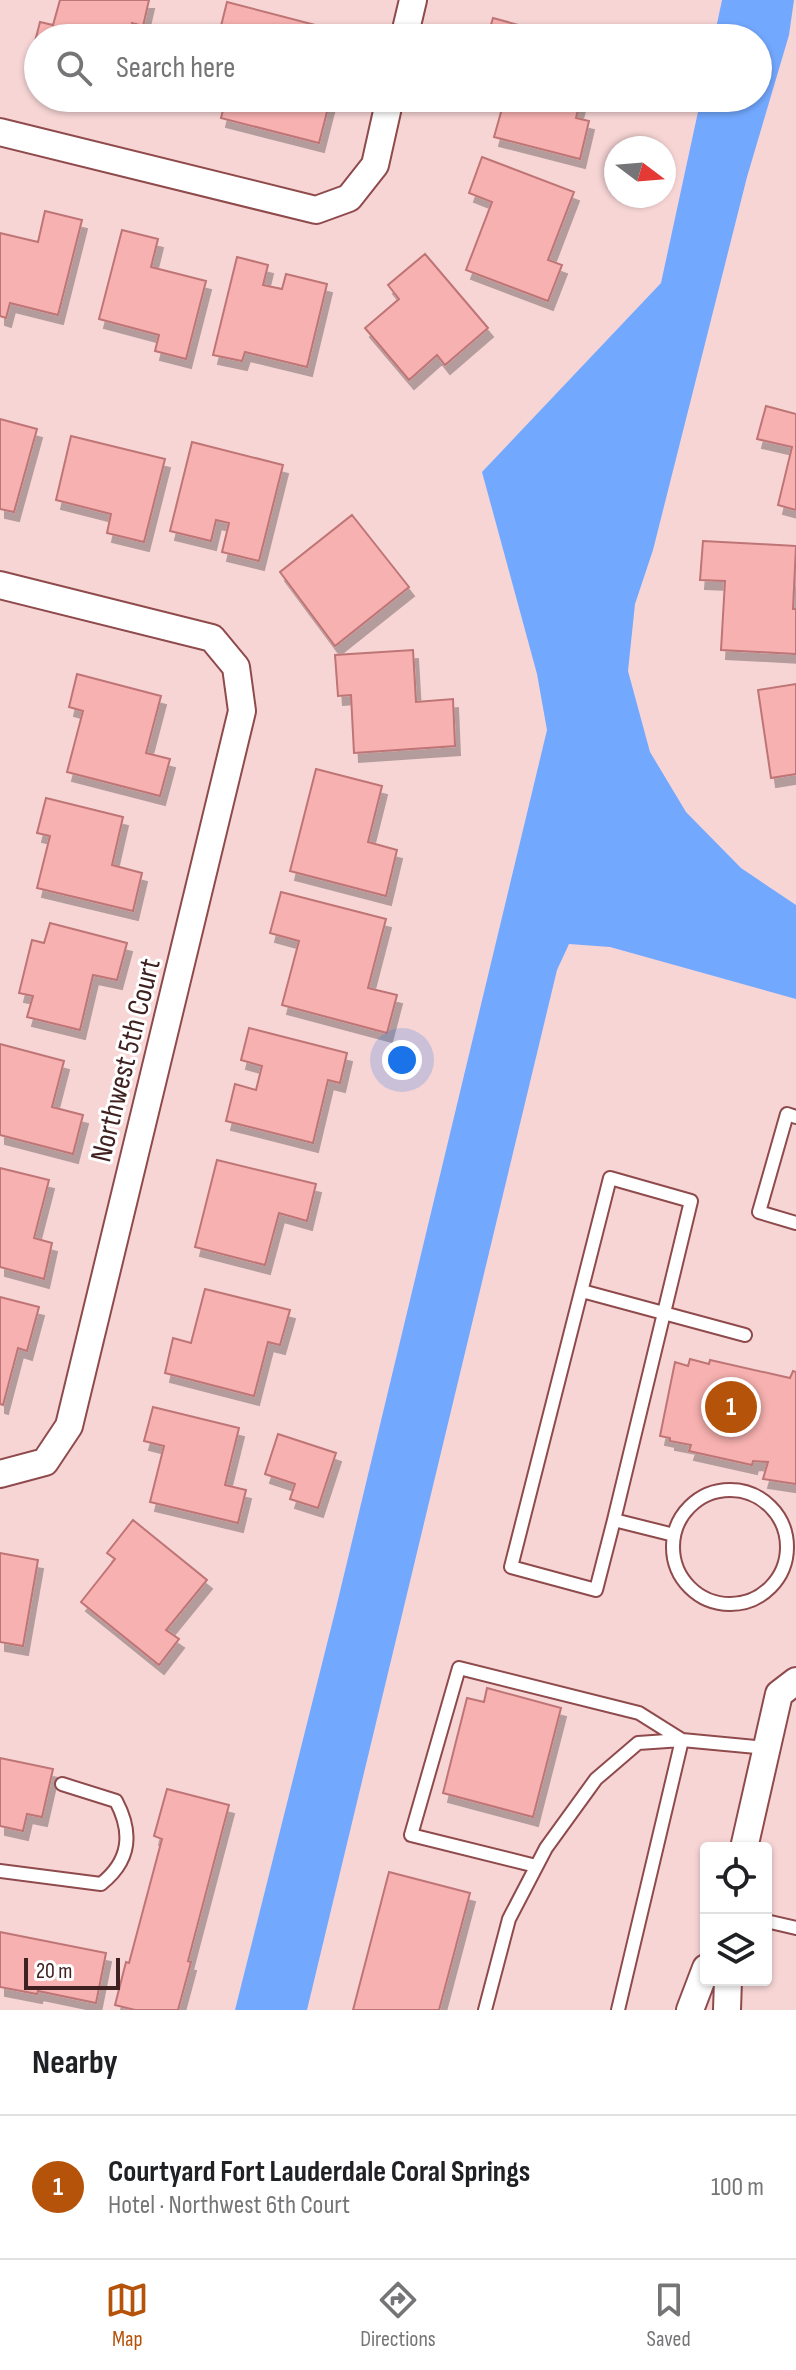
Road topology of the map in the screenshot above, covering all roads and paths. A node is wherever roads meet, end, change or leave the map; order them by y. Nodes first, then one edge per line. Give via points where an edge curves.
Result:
1 (413, 0) edge
2 (407, 24) edge
3 (387, 112) edge
4 (0, 132) edge
5 (0, 585) edge
6 (796, 1117) edge
7 (796, 1223) edge
8 (582, 1291) junction
9 (665, 1312) junction
10 (745, 1335) dead end
11 (0, 1474) edge
12 (614, 1520) junction
13 (674, 1535) junction
14 (791, 1560) edge
15 (796, 1681) edge
16 (682, 1740) junction
17 (767, 1748) junction
18 (62, 1784) dead end
19 (745, 1842) edge
20 (536, 1866) junction
21 (0, 1871) edge
22 (772, 1922) edge
23 (796, 1928) edge
24 (700, 1984) edge
25 (728, 1986) edge
26 (485, 2010) edge
27 (618, 2010) edge
28 (690, 2010) edge
29 (727, 2010) edge

1 - 2 street
3 - 4 street via 375,165 349,198 316,210
5 - 11 street, Northwest 5th Court via 212,638 236,667 242,711 69,1426 45,1462
6 - 7 lane via 787,1114 759,1212
8 - 9 lane
8 - 9 lane via 610,1178 691,1201
8 - 12 lane via 511,1567 596,1590
9 - 10 lane
9 - 12 lane
12 - 13 lane
13 - 14 lane via 680,1520 703,1497 734,1489 765,1501 776,1512
13 - 14 lane via 676,1568 690,1588 726,1605 758,1598
15 - 17 street via 779,1694
16 - 17 lane
16 - 20 lane via 638,1743 596,1779
16 - 20 lane via 639,1713 459,1668 411,1835
16 - 27 lane
17 - 19 street
18 - 21 lane via 116,1801 126,1819 126,1836 116,1872 101,1884
20 - 26 lane via 509,1919
22 - 23 lane
24 - 28 street
25 - 29 street

